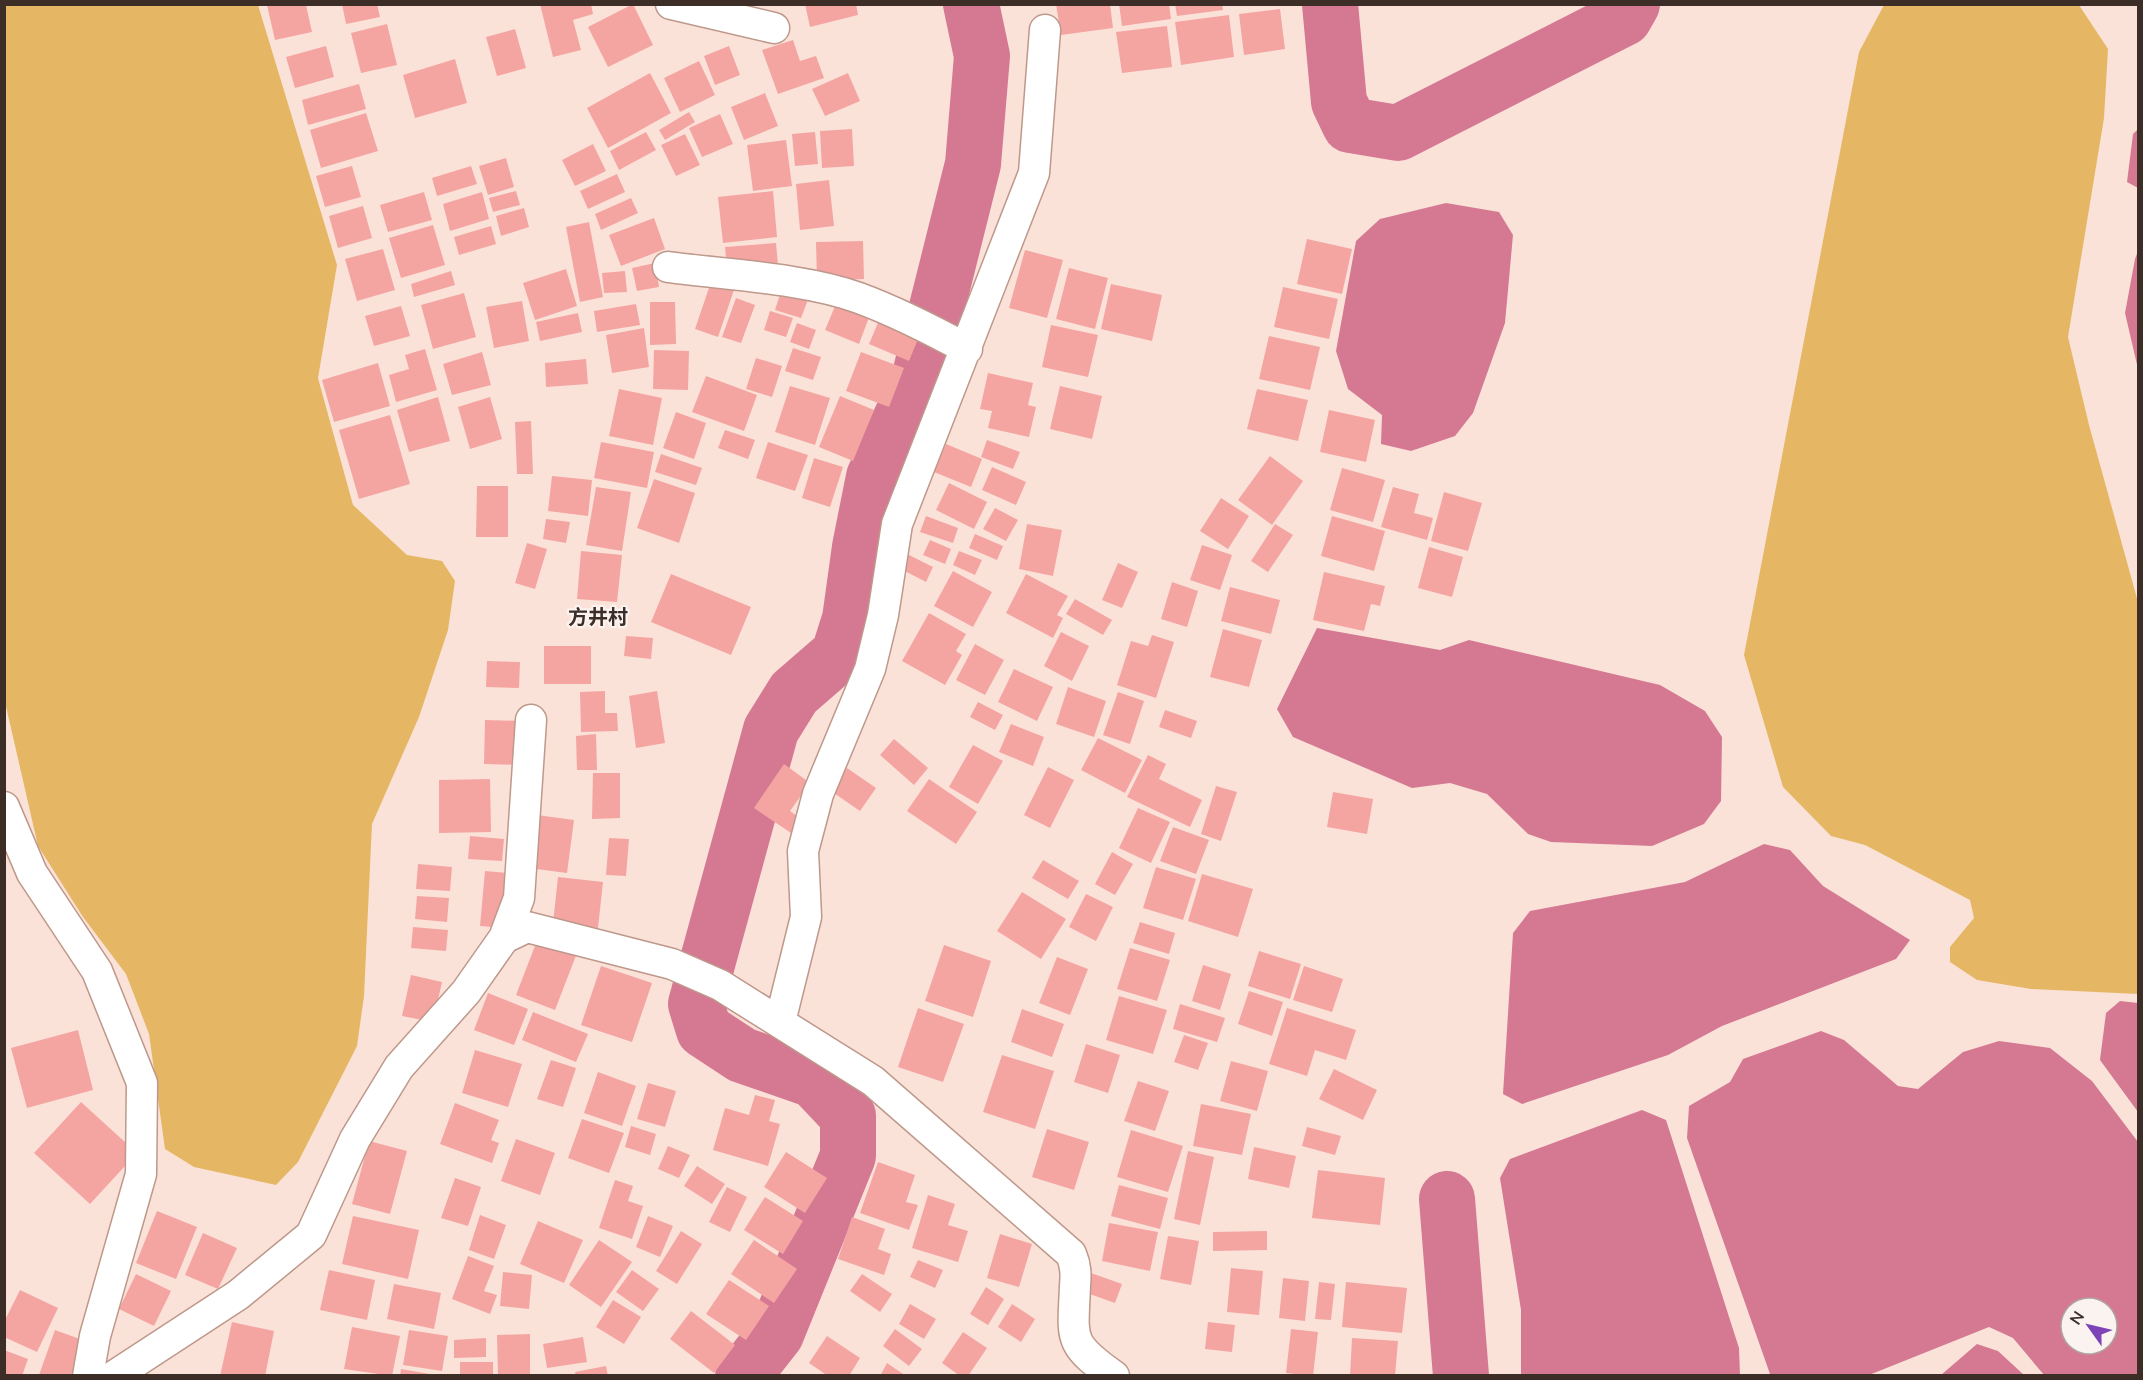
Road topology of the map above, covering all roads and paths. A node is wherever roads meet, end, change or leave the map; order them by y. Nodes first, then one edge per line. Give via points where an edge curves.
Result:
1 (671, 4) edge
2 (774, 28) dead end
3 (1045, 30) dead end
4 (668, 267) dead end
5 (959, 345) junction
6 (531, 720) dead end
7 (4, 807) edge
8 (504, 938) junction
9 (780, 1022) junction
10 (87, 1376) edge
11 (114, 1376) edge
12 (1114, 1376) edge

1 - 2 street
3 - 5 street via 1034,173
4 - 5 street via 857,297 914,320
5 - 9 street via 897,524 870,669 818,794 802,851 806,917
6 - 8 street via 519,898
7 - 10 street via 32,873 97,971 142,1083 141,1174
8 - 9 street via 527,927 672,964 720,986
8 - 11 street via 466,992 399,1067 356,1139 311,1235 237,1294
9 - 12 street via 873,1081 1071,1254 1076,1266 1073,1336 1089,1358

